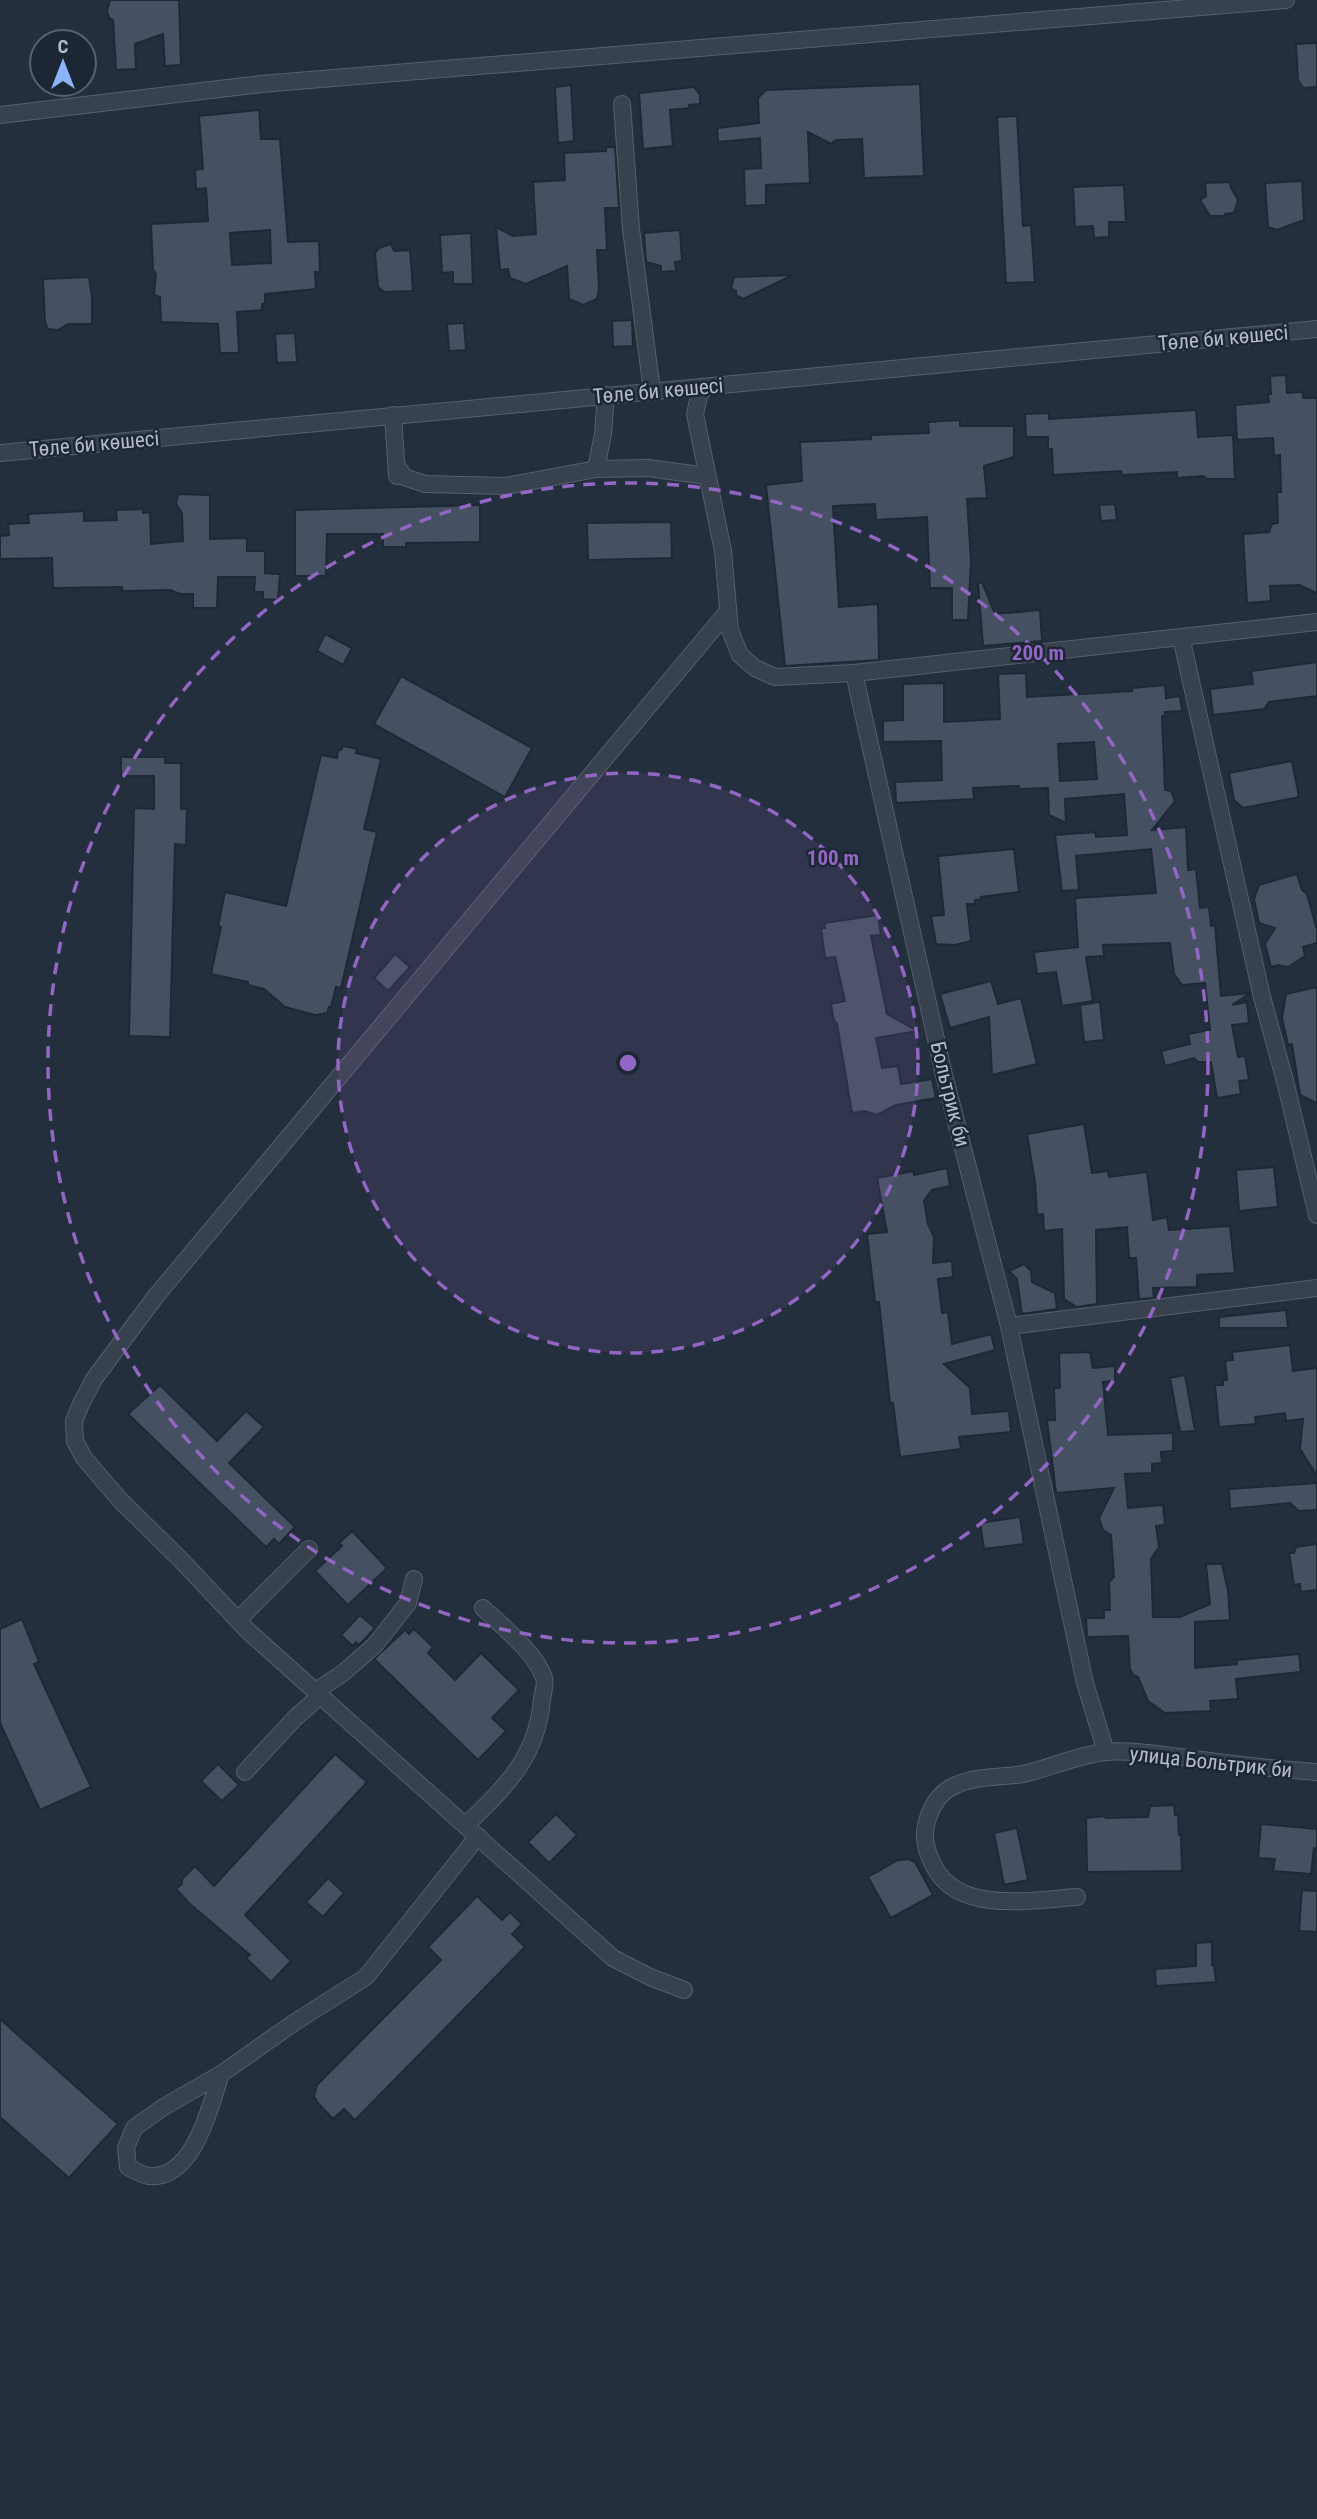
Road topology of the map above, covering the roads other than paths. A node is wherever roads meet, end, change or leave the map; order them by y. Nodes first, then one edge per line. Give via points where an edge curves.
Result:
1 (1286, 0) edge
2 (622, 104) dead end
3 (0, 115) edge
4 (1317, 329) edge
5 (705, 387) junction
6 (652, 391) junction
7 (606, 395) junction
8 (393, 415) junction
9 (0, 453) edge
10 (397, 466) junction
11 (596, 469) junction
12 (707, 476) junction
13 (398, 484) dead end
14 (728, 611) junction
15 (1317, 622) edge
16 (1181, 637) junction
17 (854, 673) junction
18 (1317, 1215) edge
19 (1317, 1288) edge
20 (1009, 1326) junction
21 (309, 1549) dead end
22 (414, 1579) dead end
23 (483, 1608) dead end
24 (238, 1620) junction
25 (319, 1693) junction
26 (1106, 1752) junction
27 (245, 1772) dead end
28 (1317, 1772) edge
29 (472, 1831) junction
30 (1077, 1897) dead end
31 (684, 1990) dead end
32 (221, 2074) junction

1 - 3 street via 261,84
2 - 6 street via 631,229
4 - 5 street, Төле би көшесі
5 - 6 street, Төле би көшесі
5 - 12 street via 695,414
6 - 7 street, Төле би көшесі
7 - 8 street, Төле би көшесі
7 - 11 street
8 - 9 street, Төле би көшесі
8 - 10 street
10 - 11 street via 404,477 425,484 506,486
10 - 13 street
11 - 12 street via 648,468
12 - 14 street via 723,551
14 - 17 street via 740,655 755,668 775,677
14 - 24 street via 156,1296 94,1379 81,1405 75,1441 84,1458
15 - 16 street
16 - 17 street
16 - 18 street via 1262,997
17 - 20 street, Больтрик би via 944,1075
19 - 20 street
20 - 26 street, Больтрик би via 1085,1683
21 - 24 street
22 - 25 street via 408,1603 375,1645
23 - 29 street via 524,1647 544,1679 532,1748
24 - 25 street
25 - 27 street
25 - 29 street
26 - 28 street, улица Больтрик би
26 - 30 street, улица Больтрик би via 951,1787 938,1798 926,1829 932,1862 941,1879 958,1892 989,1900
29 - 31 street via 613,1958
29 - 32 street via 366,1977
32 - 32 street via 134,2128 126,2148 128,2167 149,2176 170,2171 187,2159

